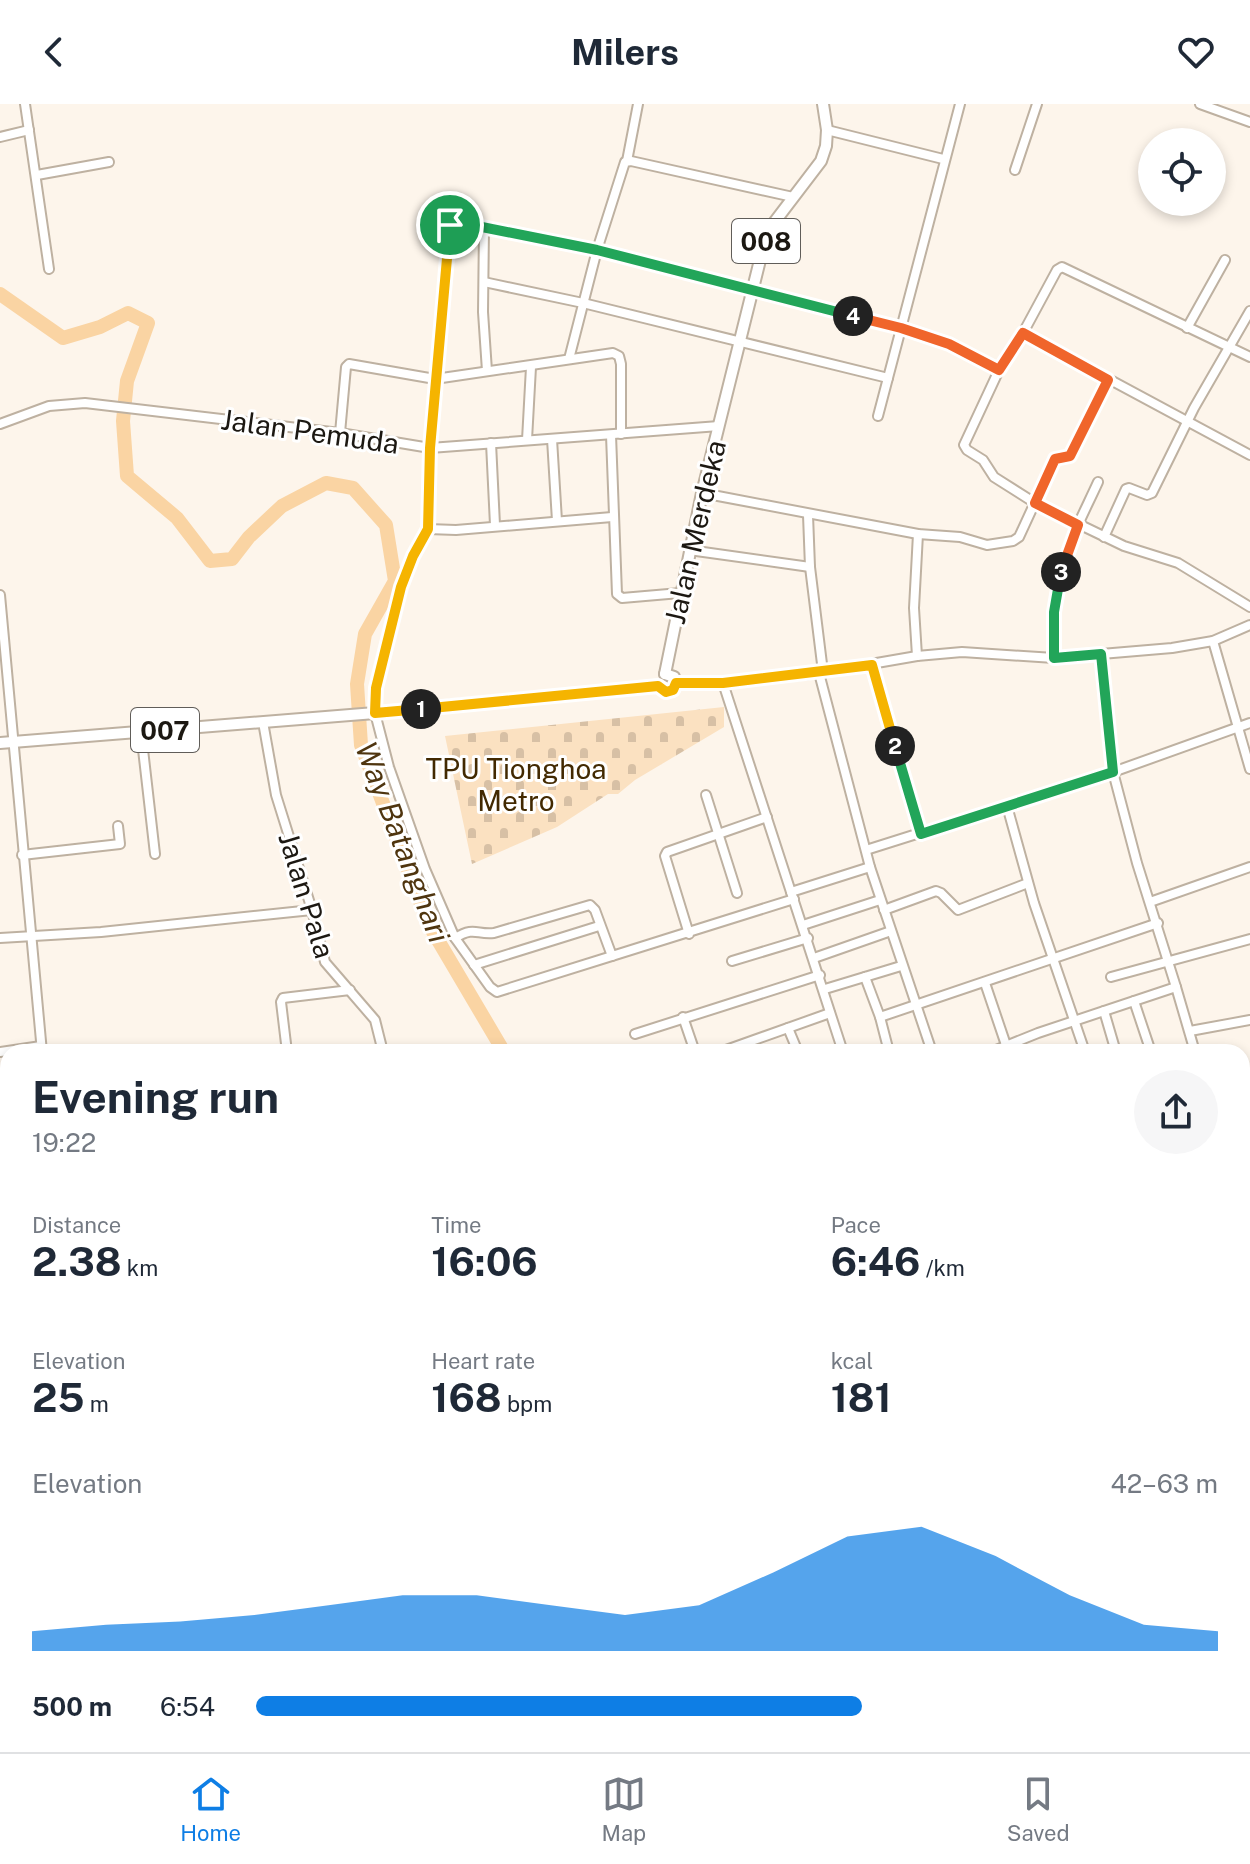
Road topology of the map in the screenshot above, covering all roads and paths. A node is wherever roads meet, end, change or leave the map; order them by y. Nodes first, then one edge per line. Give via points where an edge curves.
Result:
1 (25, 104) edge
2 (638, 104) edge
3 (823, 104) edge
4 (960, 104) edge
5 (1037, 104) edge
6 (1200, 104) edge
7 (1250, 122) edge
8 (29, 130) junction
9 (827, 130) junction
10 (0, 137) edge
11 (943, 159) junction
12 (627, 161) junction
13 (109, 162) dead end
14 (1015, 170) dead end
15 (37, 175) junction
16 (793, 197) junction
17 (484, 228) junction
18 (597, 250) junction
19 (1225, 260) dead end
20 (49, 269) dead end
21 (484, 282) junction
22 (752, 292) junction
23 (583, 303) junction
24 (1250, 311) edge
25 (901, 328) junction
26 (1187, 328) junction
27 (1023, 333) junction
28 (740, 340) junction
29 (1228, 346) junction
30 (1250, 357) edge
31 (569, 359) junction
32 (531, 367) junction
33 (999, 370) junction
34 (487, 371) junction
35 (888, 378) junction
36 (435, 379) junction
37 (1108, 380) junction
38 (878, 416) dead end
39 (1187, 421) junction
40 (0, 424) edge
41 (719, 426) junction
42 (340, 433) junction
43 (616, 434) junction
44 (552, 439) junction
45 (527, 440) junction
46 (491, 443) junction
47 (430, 448) junction
48 (1250, 455) edge
49 (1098, 482) dead end
50 (702, 493) junction
51 (1035, 503) junction
52 (808, 515) junction
53 (612, 517) junction
54 (557, 521) junction
55 (495, 525) junction
56 (1078, 525) junction
57 (428, 529) junction
58 (918, 534) junction
59 (1104, 537) junction
60 (689, 550) junction
61 (810, 567) junction
62 (680, 593) junction
63 (0, 595) edge
64 (1250, 607) edge
65 (1250, 625) edge
66 (1213, 641) junction
67 (1101, 654) junction
68 (917, 656) junction
69 (1054, 658) junction
70 (872, 665) junction
71 (821, 673) junction
72 (665, 674) junction
73 (676, 683) junction
74 (723, 683) junction
75 (658, 686) junction
76 (372, 713) junction
77 (263, 722) junction
78 (1250, 723) edge
79 (1237, 728) junction
80 (141, 732) junction
81 (14, 742) junction
82 (0, 743) edge
83 (1250, 769) edge
84 (1113, 772) junction
85 (706, 795) dead end
86 (1007, 806) junction
87 (767, 817) junction
88 (118, 826) dead end
89 (719, 834) junction
90 (921, 834) junction
91 (866, 850) junction
92 (155, 854) dead end
93 (22, 855) junction
94 (870, 867) junction
95 (1250, 867) edge
96 (1028, 883) junction
97 (737, 893) dead end
98 (792, 895) junction
99 (880, 900) junction
100 (1150, 902) junction
101 (312, 910) junction
102 (884, 910) junction
103 (1158, 923) junction
104 (803, 925) junction
105 (599, 926) junction
106 (891, 931) junction
107 (689, 934) junction
108 (30, 937) junction
109 (0, 938) edge
110 (455, 938) junction
111 (808, 938) junction
112 (1250, 939) edge
113 (612, 956) junction
114 (814, 958) junction
115 (1053, 959) junction
116 (1168, 960) junction
117 (732, 961) dead end
118 (474, 965) junction
119 (901, 966) junction
120 (820, 975) junction
121 (865, 977) junction
122 (1111, 977) dead end
123 (985, 983) junction
124 (1176, 987) junction
125 (825, 989) junction
126 (350, 990) junction
127 (1134, 1001) junction
128 (916, 1006) junction
129 (1104, 1011) junction
130 (830, 1013) junction
131 (683, 1017) junction
132 (880, 1017) junction
133 (1250, 1020) edge
134 (1075, 1022) junction
135 (788, 1028) junction
136 (1190, 1031) junction
137 (635, 1034) dead end
138 (757, 1039) junction
139 (41, 1044) edge
140 (286, 1044) edge
141 (381, 1044) edge
142 (692, 1044) edge
143 (744, 1044) edge
144 (759, 1044) edge
145 (795, 1044) edge
146 (840, 1044) edge
147 (887, 1044) edge
148 (929, 1044) edge
149 (1006, 1044) edge
150 (1009, 1044) edge
151 (1082, 1044) edge
152 (1114, 1044) edge
153 (1148, 1044) edge
154 (1193, 1044) edge

1 - 8 street
2 - 12 street
3 - 9 main road, 008
4 - 11 street
5 - 14 street
6 - 7 street
8 - 10 street
8 - 15 street
9 - 11 street
9 - 16 main road, 008 via 821,161
11 - 25 street
12 - 16 street
12 - 18 street
13 - 15 street
15 - 20 street
16 - 22 main road, 008 via 767,237
17 - 18 street
17 - 21 street
17 - 36 street via 457,222 449,226
18 - 22 street
18 - 23 street
19 - 26 street
21 - 23 street
21 - 34 street
22 - 25 street
22 - 28 main road, 008
23 - 28 street
23 - 31 street
24 - 29 street
25 - 33 street via 949,344
25 - 35 street
26 - 27 street via 1062,267
26 - 29 street
27 - 33 street
27 - 37 street
28 - 35 street
28 - 41 main road, Jalan Merdeka / 008
29 - 30 street
29 - 39 street
31 - 32 street
31 - 43 street via 619,356
32 - 34 street
32 - 45 street
33 - 51 street via 965,448 983,460 994,477
34 - 36 street
35 - 38 street
36 - 42 street via 348,365
36 - 47 street
37 - 39 street
37 - 51 street via 1070,456 1055,459
39 - 48 street
39 - 59 street via 1152,493 1126,489
40 - 42 street, Jalan Pemuda via 68,403
41 - 43 street, Jalan Pemuda
41 - 50 main road, Jalan Merdeka / 008
42 - 47 street, Jalan Pemuda
43 - 44 street, Jalan Pemuda
43 - 53 street
44 - 45 street, Jalan Pemuda
44 - 54 street
45 - 46 street, Jalan Pemuda
46 - 47 street, Jalan Pemuda
46 - 55 street
47 - 57 street
49 - 56 street
50 - 52 street
50 - 60 main road, Jalan Merdeka / 008
51 - 56 street
51 - 58 street via 1013,541 987,545
52 - 58 street
52 - 61 street
53 - 54 street
53 - 62 street via 618,596
54 - 55 street
55 - 57 street
56 - 59 street
56 - 69 street via 1058,578
57 - 76 street via 401,587
58 - 68 street
59 - 64 street via 1178,563
60 - 61 street
60 - 62 main road, Jalan Merdeka / 008
61 - 71 street
62 - 72 main road, Jalan Merdeka / 008
63 - 81 street
65 - 66 street
66 - 67 street
66 - 79 street
67 - 69 street
67 - 84 street
68 - 69 street via 989,652
68 - 70 street
70 - 71 street
70 - 90 street
71 - 74 street
71 - 91 street
72 - 73 main road
72 - 75 main road, 008
73 - 74 street
73 - 75 main road via 670,692
74 - 87 street
75 - 76 main road, 007
76 - 77 main road, 007
76 - 110 street via 425,869
77 - 80 main road, 007
77 - 101 street, Jalan Pala via 276,795
78 - 79 street
79 - 83 street
79 - 84 street
80 - 81 main road, 007
80 - 92 street
81 - 82 main road, 007
81 - 93 street
84 - 86 street
84 - 100 street
85 - 89 street
86 - 90 street
86 - 96 street
87 - 89 street
87 - 98 street
88 - 93 street via 120,844
89 - 97 street
89 - 107 street via 666,854
90 - 91 street
91 - 94 street
93 - 108 street
94 - 98 street
94 - 99 street
95 - 100 street
96 - 102 street via 958,910 936,891
96 - 115 street
98 - 104 street
98 - 107 street
99 - 102 street
99 - 104 street
100 - 103 street
101 - 108 street
101 - 126 street, Jalan Pala via 325,962
102 - 106 street
103 - 115 street
103 - 116 street
104 - 111 street
105 - 110 street via 590,905 494,933 479,930
105 - 113 street
105 - 118 street
106 - 114 street
106 - 119 street
107 - 113 street
108 - 109 street
108 - 139 street
110 - 118 street
111 - 114 street
111 - 117 street
112 - 116 street
113 - 118 street via 497,992
114 - 120 street
115 - 123 street
115 - 134 street
116 - 122 street
116 - 124 street
119 - 121 street
119 - 128 street
120 - 125 street
120 - 131 street
121 - 125 street
121 - 132 street
123 - 128 street
123 - 149 street
124 - 127 street
124 - 136 street
125 - 130 street
126 - 140 street via 283,998
126 - 141 street, Jalan Pala via 375,1020
127 - 129 street
127 - 153 street
128 - 132 street
128 - 148 street
129 - 134 street
129 - 152 street
130 - 135 street
130 - 146 street
131 - 137 street
131 - 142 street
132 - 147 street
133 - 136 street
134 - 150 street
134 - 151 street
135 - 138 street
135 - 145 street
136 - 154 street
138 - 143 street
138 - 144 street

